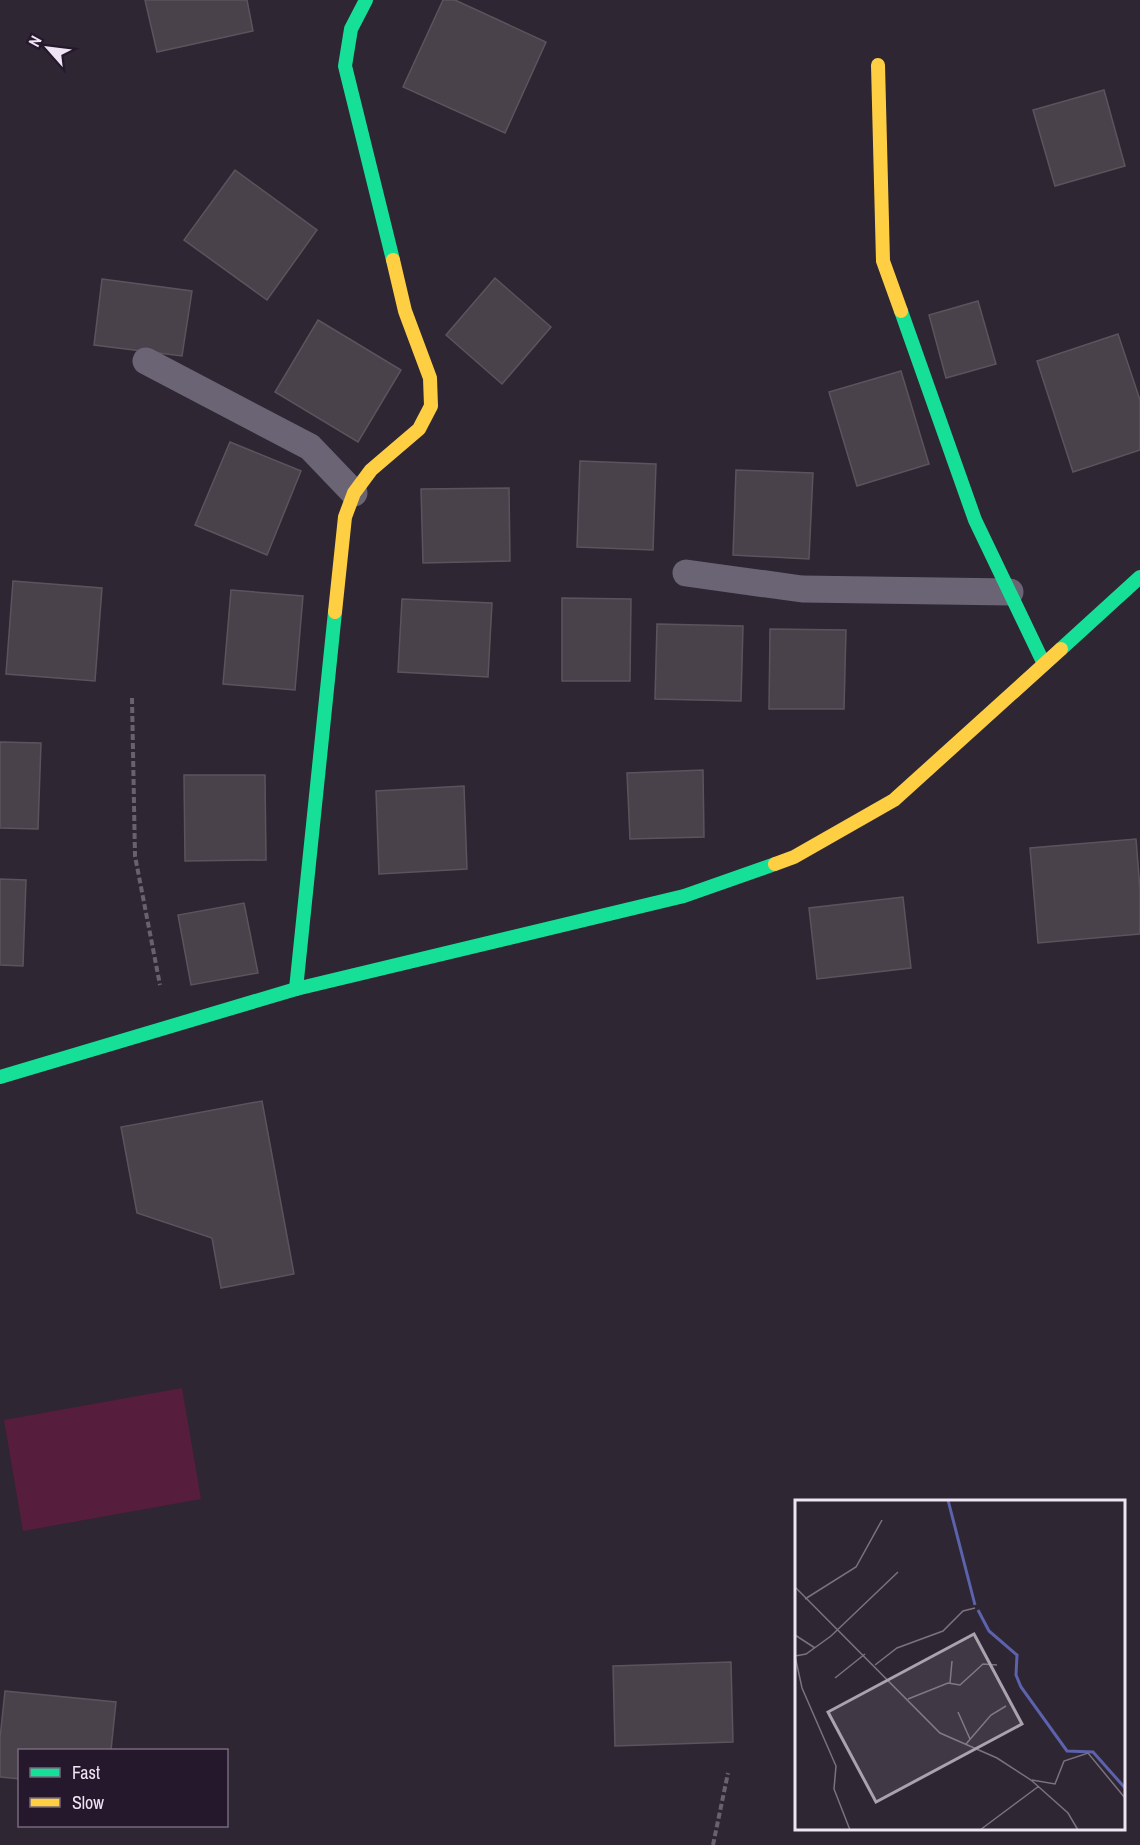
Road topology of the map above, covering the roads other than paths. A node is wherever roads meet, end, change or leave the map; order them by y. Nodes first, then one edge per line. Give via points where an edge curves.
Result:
1 (366, 0) edge
2 (878, 65) dead end
3 (146, 361) dead end
4 (354, 493) junction
5 (686, 573) dead end
6 (1140, 577) edge
7 (1010, 592) junction
8 (1044, 664) junction
9 (296, 989) junction
10 (0, 1077) edge

1 - 4 street via 351,29 345,66 405,311 430,378 430,406 419,429 372,470
2 - 7 street via 883,261 975,520
3 - 4 lane via 310,447
4 - 9 street via 345,517
5 - 7 lane via 802,589
6 - 8 street
7 - 8 street
8 - 9 street via 894,800 794,857 684,896
9 - 10 street

